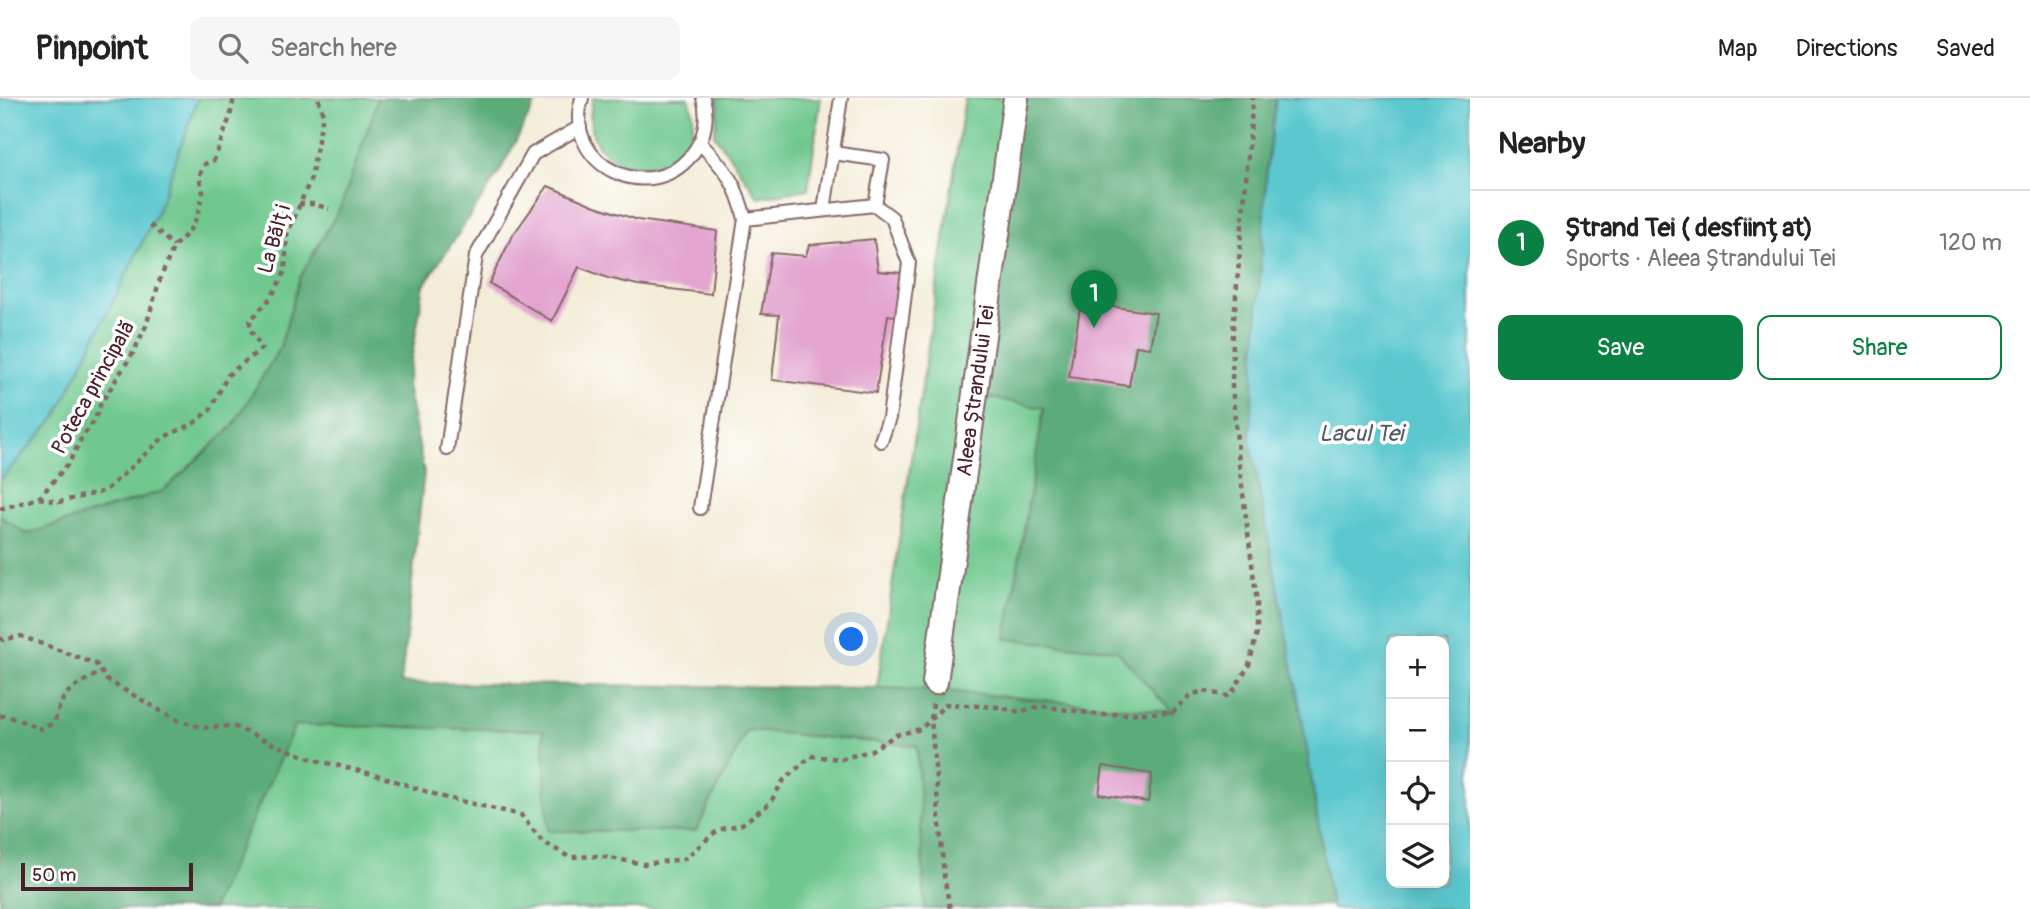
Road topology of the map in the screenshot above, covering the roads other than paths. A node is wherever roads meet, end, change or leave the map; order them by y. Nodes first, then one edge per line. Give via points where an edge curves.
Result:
1 (582, 98) edge
2 (702, 98) edge
3 (841, 98) edge
4 (1016, 98) edge
5 (580, 127) junction
6 (700, 143) junction
7 (833, 153) junction
8 (876, 205) junction
9 (824, 210) junction
10 (745, 219) junction
11 (881, 441) dead end
12 (447, 449) dead end
13 (700, 508) dead end
14 (934, 682) road end

1 - 5 lane
2 - 6 lane via 705,125
3 - 7 lane
4 - 14 street, Aleea Ștrandului Tei
5 - 6 lane via 598,162 634,179 654,179 673,172 689,160
5 - 12 lane via 533,153 476,256
6 - 10 lane via 724,168 739,193
7 - 8 lane via 883,160
7 - 9 lane
8 - 9 lane
8 - 11 lane via 892,218 909,263 889,418
9 - 10 lane
10 - 13 lane

